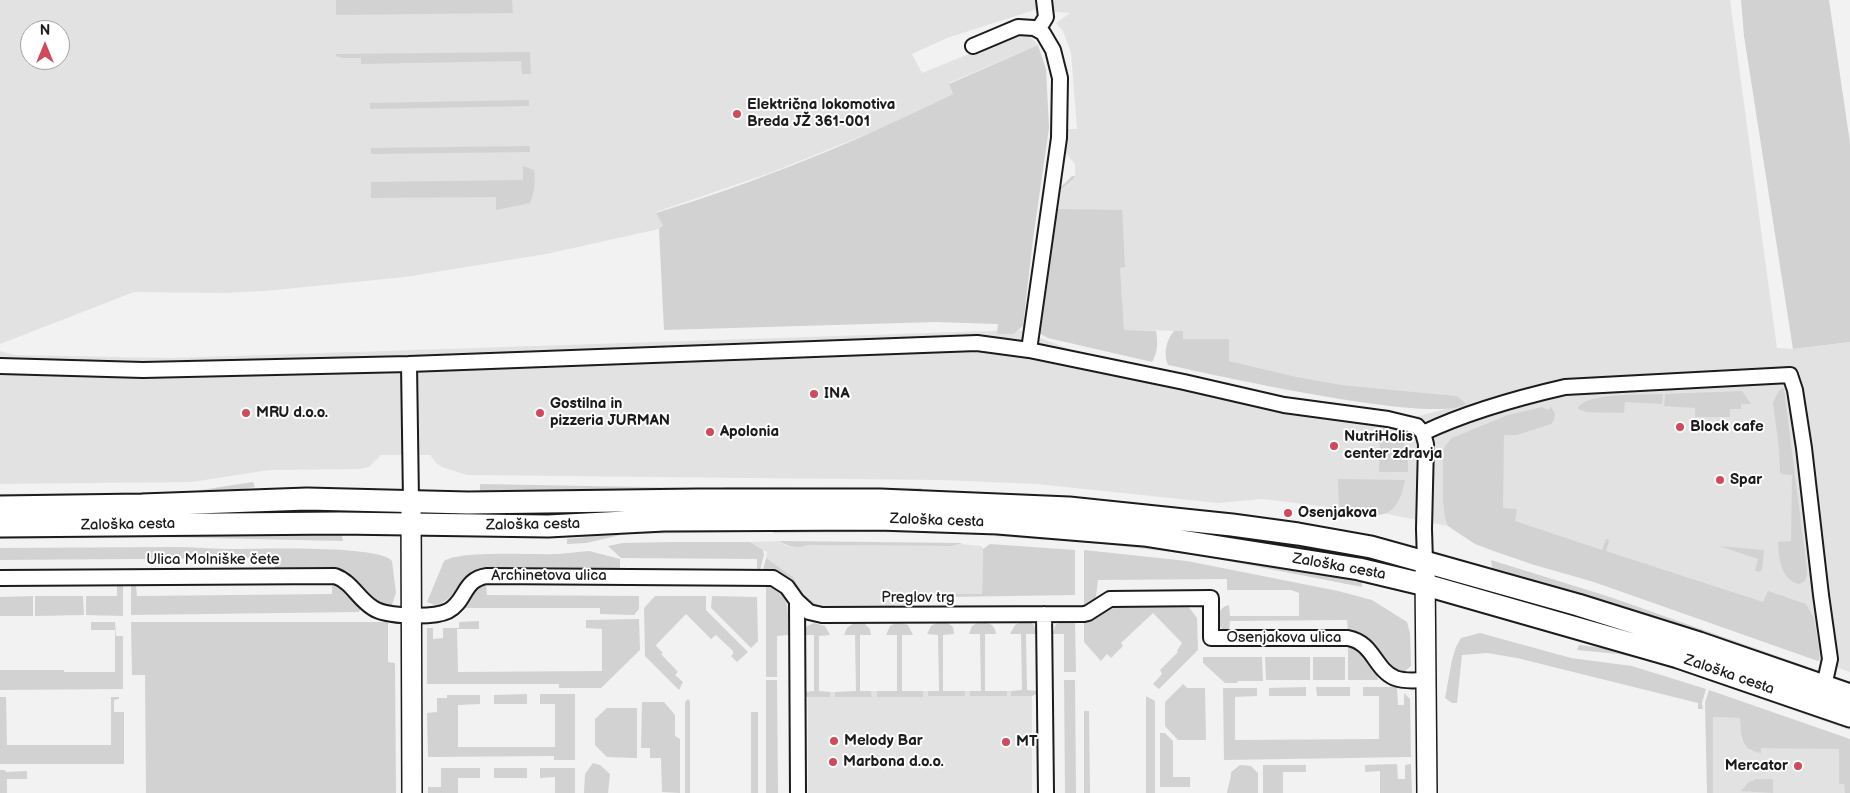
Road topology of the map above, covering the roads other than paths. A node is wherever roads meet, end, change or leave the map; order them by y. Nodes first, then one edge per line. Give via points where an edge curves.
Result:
1 (1044, 0) edge
2 (1038, 30) junction
3 (973, 46) dead end
4 (1028, 350) junction
5 (409, 364) junction
6 (0, 366) edge
7 (1423, 433) junction
8 (411, 501) junction
9 (0, 507) edge
10 (412, 524) junction
11 (0, 526) edge
12 (1425, 562) junction
13 (642, 577) joint
14 (0, 578) edge
15 (1426, 585) junction
16 (796, 601) junction
17 (1044, 614) junction
18 (1079, 614) joint
19 (412, 615) junction
20 (1426, 680) junction
21 (1824, 686) junction
22 (1850, 695) edge
23 (1850, 716) edge
24 (412, 793) edge
25 (798, 793) edge
26 (1046, 793) edge
27 (1427, 793) edge

1 - 2 street via 1046,17
2 - 3 street via 1018,27
2 - 4 street via 1044,33 1053,50 1060,78 1059,138
4 - 5 street via 977,343
4 - 7 street via 1284,405 1388,419 1417,426
5 - 6 street via 143,370
5 - 8 street
7 - 12 street via 1426,444
7 - 21 street via 1484,410 1565,387 1790,375 1804,448 1830,659
8 - 9 main road, Zaloška cesta via 307,499
8 - 10 street
8 - 12 main road, Zaloška cesta via 880,500 1069,508 1270,530 1371,547
10 - 11 main road, Zaloška cesta
10 - 15 main road, Zaloška cesta via 548,526 745,519 998,523 1199,543 1365,570
10 - 19 street
12 - 15 street
12 - 21 main road, Zaloška cesta via 1699,642
13 - 16 street, Preglov trg via 772,578 788,587
13 - 19 street, Archinetova ulica via 481,577 472,582 448,611
14 - 19 street, Ulica Molniške čete via 335,576 379,611
15 - 20 street
15 - 23 main road, Zaloška cesta via 1678,657
16 - 17 street, Preglov trg via 809,612 822,615
16 - 25 street
17 - 18 street, Preglov trg
17 - 26 street
18 - 20 street, Osenjakova ulica via 1088,613 1110,598 1211,598 1211,638 1348,638 1367,647 1394,677
19 - 24 street
20 - 27 street
21 - 22 main road, Zaloška cesta

